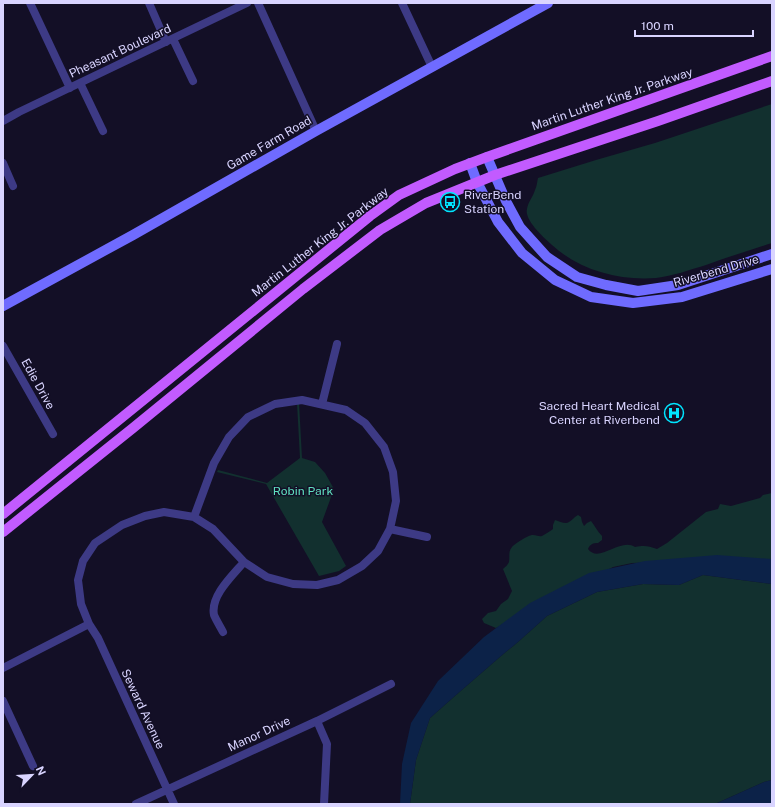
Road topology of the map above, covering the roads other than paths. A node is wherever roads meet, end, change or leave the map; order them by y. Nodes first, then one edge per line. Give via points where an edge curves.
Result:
1 (30, 3) edge
2 (149, 3) edge
3 (247, 3) edge
4 (258, 3) edge
5 (402, 3) edge
6 (548, 3) edge
7 (170, 40) junction
8 (772, 56) edge
9 (432, 67) junction
10 (193, 81) dead end
11 (772, 81) edge
12 (80, 83) junction
13 (70, 88) junction
14 (3, 121) edge
15 (102, 131) dead end
16 (316, 131) junction
17 (487, 157) junction
18 (3, 163) edge
19 (470, 163) junction
20 (494, 175) junction
21 (478, 182) junction
22 (13, 186) dead end
23 (772, 254) edge
24 (772, 269) edge
25 (3, 306) edge
26 (337, 344) dead end
27 (3, 346) edge
28 (322, 404) junction
29 (52, 434) dead end
30 (3, 514) edge
31 (194, 517) junction
32 (390, 529) junction
33 (3, 532) edge
34 (427, 537) dead end
35 (244, 562) junction
36 (89, 624) junction
37 (223, 632) dead end
38 (3, 668) edge
39 (392, 684) dead end
40 (3, 701) edge
41 (317, 720) junction
42 (33, 766) dead end
43 (167, 790) junction
44 (136, 804) edge
45 (174, 804) edge
46 (324, 804) edge

1 - 13 street
2 - 7 street
3 - 7 street, Pheasant Boulevard
4 - 16 street
5 - 9 street
6 - 9 street, Game Farm Road
7 - 10 street
7 - 12 street, Pheasant Boulevard
8 - 17 main road, Martin Luther King Jr. Parkway
9 - 16 street, Game Farm Road
11 - 20 main road
12 - 13 street, Pheasant Boulevard
12 - 15 street
13 - 14 street, Pheasant Boulevard
16 - 25 street, Game Farm Road via 140,232
17 - 19 main road, Martin Luther King Jr. Parkway
17 - 20 street, Riverbend Drive
18 - 22 street
19 - 21 street, Riverbend Drive
19 - 30 main road, Martin Luther King Jr. Parkway via 399,195 370,216
20 - 21 main road
20 - 23 street, Riverbend Drive via 520,227 547,257 577,277 638,291 678,285
21 - 24 street, Riverbend Drive via 498,222 522,253 555,280 591,296 633,303 682,297
21 - 33 main road via 426,203 380,230 303,288
26 - 28 street
27 - 29 street, Edie Drive
28 - 31 street via 302,400 275,404 248,417 229,437 214,463
28 - 32 street via 346,410 365,423 384,447 393,472 396,502
31 - 35 street via 213,530
31 - 36 street, Seward Avenue via 164,512 145,516 122,524 95,543 83,560 78,580 81,604
32 - 34 street
32 - 35 street via 378,551 362,566 338,580 317,585 293,584 267,577
35 - 37 street via 220,590 214,606 214,615
36 - 38 street
36 - 43 street, Seward Avenue via 98,638
39 - 41 street, Manor Drive
40 - 42 street
41 - 43 street, Manor Drive
41 - 46 street via 327,744
43 - 44 street, Manor Drive
43 - 45 street, Seward Avenue

